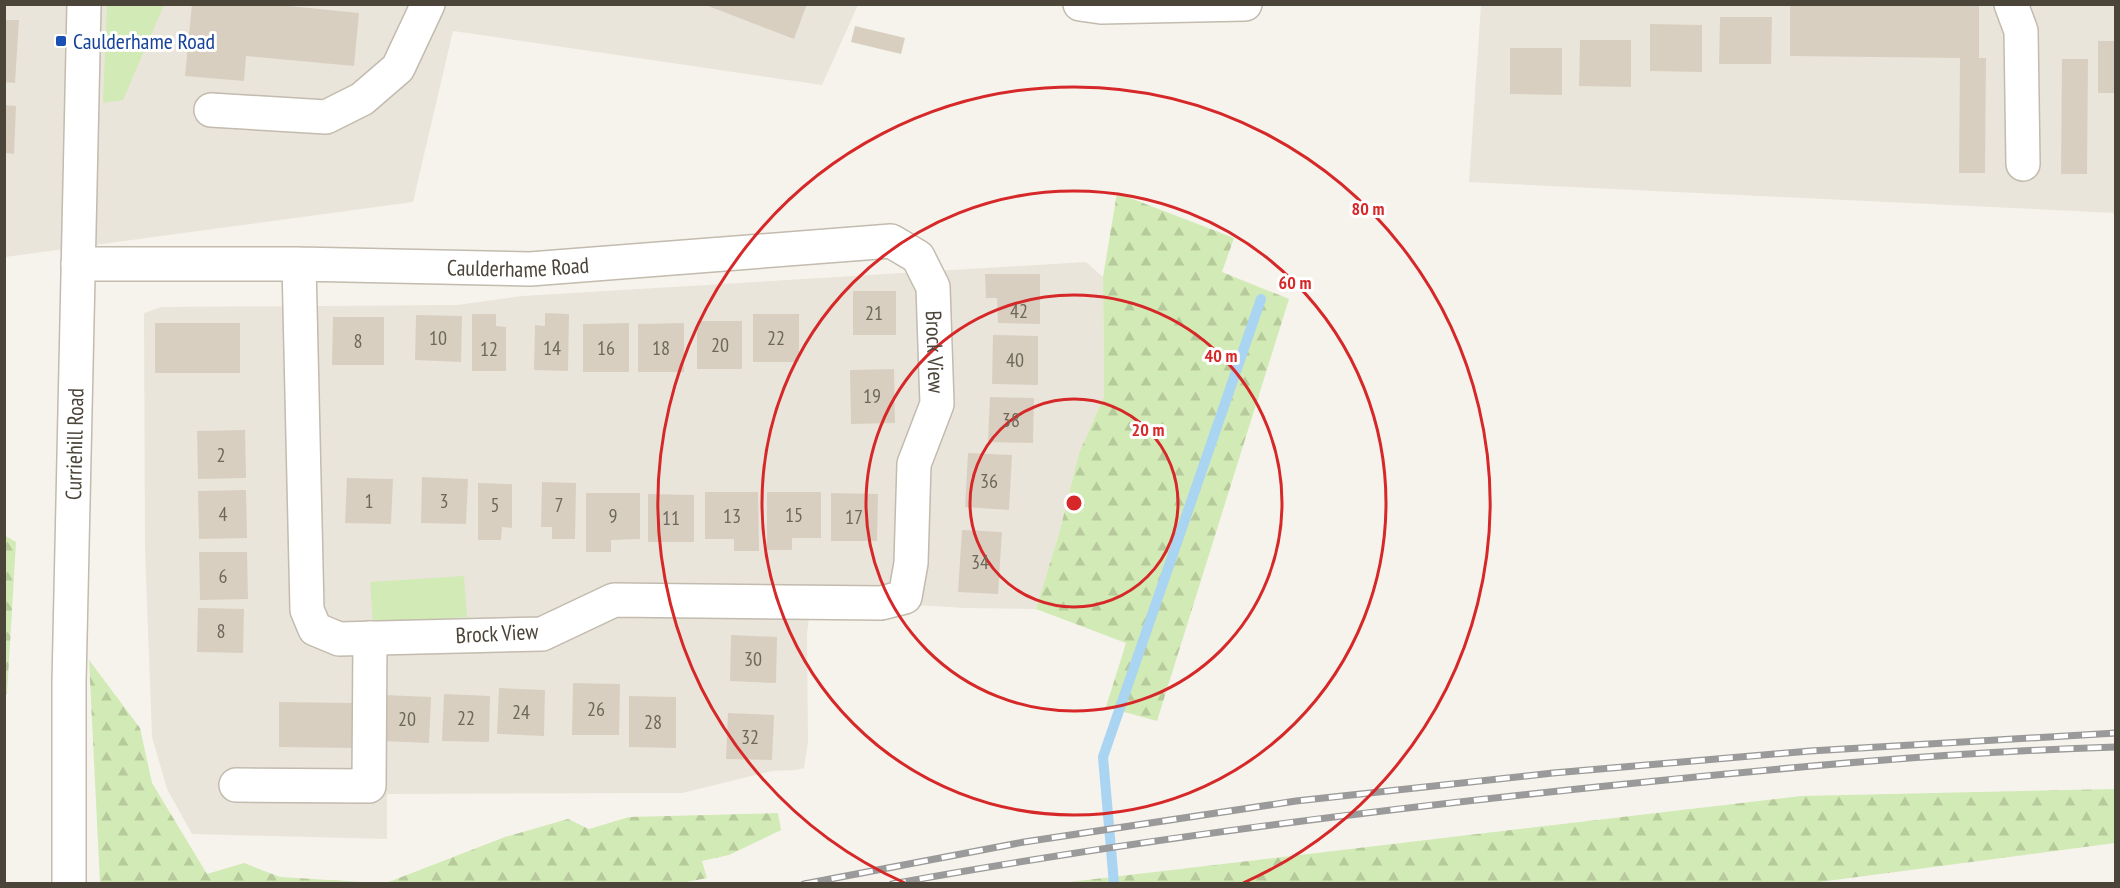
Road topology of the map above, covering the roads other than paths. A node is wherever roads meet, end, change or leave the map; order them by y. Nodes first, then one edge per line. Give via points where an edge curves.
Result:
1 (84, 4) edge
2 (428, 4) edge
3 (1080, 4) edge
4 (1245, 4) edge
5 (2011, 4) edge
6 (211, 110) dead end
7 (2023, 164) dead end
8 (78, 264) junction
9 (299, 264) junction
10 (933, 287) joint
11 (370, 638) junction
12 (236, 784) dead end
13 (69, 884) edge

1 - 8 street, Curriehill Road
2 - 6 street via 398,68 362,99 326,117
3 - 4 street
5 - 7 street via 2021,31
8 - 9 street, Caulderhame Road
8 - 13 street, Curriehill Road via 69,672
9 - 10 street, Caulderhame Road via 530,269 891,241 918,257
9 - 11 street, Brock View via 307,610 315,629 339,639
10 - 11 street, Brock View via 937,404 914,464 905,597 881,603 614,600 542,634
11 - 12 street via 369,786

